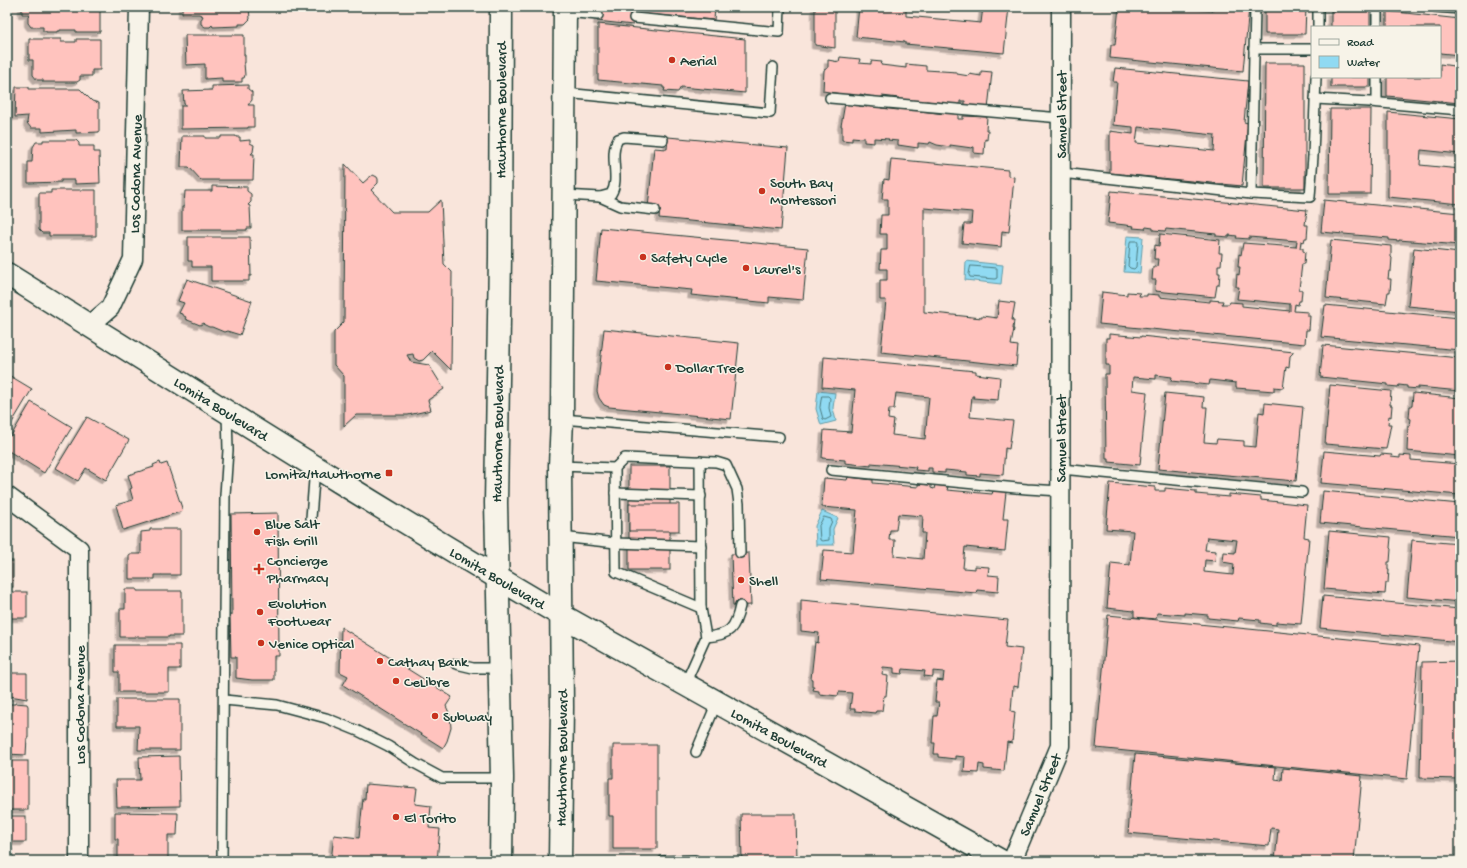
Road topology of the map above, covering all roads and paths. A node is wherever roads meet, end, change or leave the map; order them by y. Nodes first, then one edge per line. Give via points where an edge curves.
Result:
1 (139, 7) edge
2 (501, 7) edge
3 (780, 7) edge
4 (1062, 7) edge
5 (1255, 7) edge
6 (1318, 7) edge
7 (1377, 7) edge
8 (1436, 7) edge
9 (565, 9) edge
10 (1460, 9) edge
11 (598, 15) dead end
12 (634, 18) dead end
13 (1318, 26) edge
14 (1377, 26) edge
15 (1254, 49) junction
16 (1311, 49) edge
17 (773, 67) dead end
18 (1316, 78) edge
19 (1377, 78) edge
20 (565, 93) junction
21 (830, 98) dead end
22 (1315, 99) junction
23 (1377, 102) junction
24 (1460, 110) edge
25 (1061, 118) junction
26 (663, 140) dead end
27 (1061, 173) junction
28 (1251, 194) junction
29 (564, 196) junction
30 (600, 197) junction
31 (656, 210) dead end
32 (7, 274) edge
33 (89, 326) junction
34 (227, 412) junction
35 (562, 418) junction
36 (779, 437) dead end
37 (700, 461) junction
38 (560, 466) junction
39 (315, 467) junction
40 (615, 468) junction
41 (1061, 469) junction
42 (831, 470) dead end
43 (1061, 491) junction
44 (1302, 492) dead end
45 (615, 493) junction
46 (7, 496) edge
47 (701, 496) junction
48 (311, 518) dead end
49 (561, 537) junction
50 (616, 542) junction
51 (701, 546) junction
52 (740, 553) dead end
53 (498, 578) junction
54 (740, 606) dead end
55 (701, 608) junction
56 (561, 615) junction
57 (706, 637) junction
58 (456, 664) dead end
59 (500, 668) junction
60 (685, 684) junction
61 (224, 700) junction
62 (717, 702) junction
63 (696, 752) dead end
64 (502, 778) junction
65 (695, 860) edge
66 (79, 861) edge
67 (222, 861) edge
68 (501, 861) edge
69 (560, 861) edge
70 (663, 861) edge
71 (1001, 861) edge
72 (1012, 861) edge

1 - 33 street, Los Codona Avenue via 133,259 110,308
2 - 53 main road, Hawthorne Boulevard via 496,503
3 - 12 lane via 779,32
4 - 25 street, Samuel Street
5 - 15 lane
6 - 13 lane
7 - 14 lane
8 - 10 lane
9 - 11 lane
9 - 20 main road, Hawthorne Boulevard
15 - 16 lane
15 - 28 lane
17 - 20 lane via 770,113
18 - 22 lane
19 - 23 lane
20 - 29 main road, Hawthorne Boulevard
21 - 25 lane
22 - 23 lane
22 - 28 lane via 1310,197
23 - 24 lane
25 - 27 street, Samuel Street
26 - 30 lane via 624,137 618,139 615,149 614,188 611,194
27 - 28 lane
27 - 41 street, Samuel Street
29 - 30 lane
29 - 35 main road, Hawthorne Boulevard
30 - 31 lane via 620,206
32 - 33 main road, Lomita Boulevard
33 - 34 main road, Lomita Boulevard
34 - 39 main road, Lomita Boulevard
34 - 61 lane
35 - 36 lane
35 - 38 main road, Hawthorne Boulevard
37 - 40 lane via 625,458
37 - 47 lane
37 - 52 lane via 726,465 733,477 739,504
38 - 40 lane
38 - 49 main road, Hawthorne Boulevard
39 - 48 lane
39 - 53 main road, Lomita Boulevard
40 - 45 lane
41 - 43 street, Samuel Street
41 - 44 lane
42 - 43 lane
43 - 72 street, Samuel Street via 1060,746
45 - 47 lane
45 - 50 lane
46 - 66 street, Los Codona Avenue via 79,549
47 - 51 lane
49 - 50 lane
49 - 56 main road, Hawthorne Boulevard
50 - 51 lane
50 - 55 lane via 616,572
51 - 55 lane
53 - 56 main road, Lomita Boulevard
53 - 59 main road, Hawthorne Boulevard
54 - 57 lane via 731,629 721,636
55 - 57 lane
56 - 60 main road, Lomita Boulevard
56 - 69 main road, Hawthorne Boulevard
57 - 60 lane
58 - 59 lane via 473,668
59 - 64 main road, Hawthorne Boulevard
60 - 62 main road, Lomita Boulevard
61 - 64 lane via 277,705 326,718 388,746 442,778
61 - 67 lane
62 - 63 lane
62 - 71 main road, Lomita Boulevard
64 - 68 main road, Hawthorne Boulevard
65 - 70 lane

